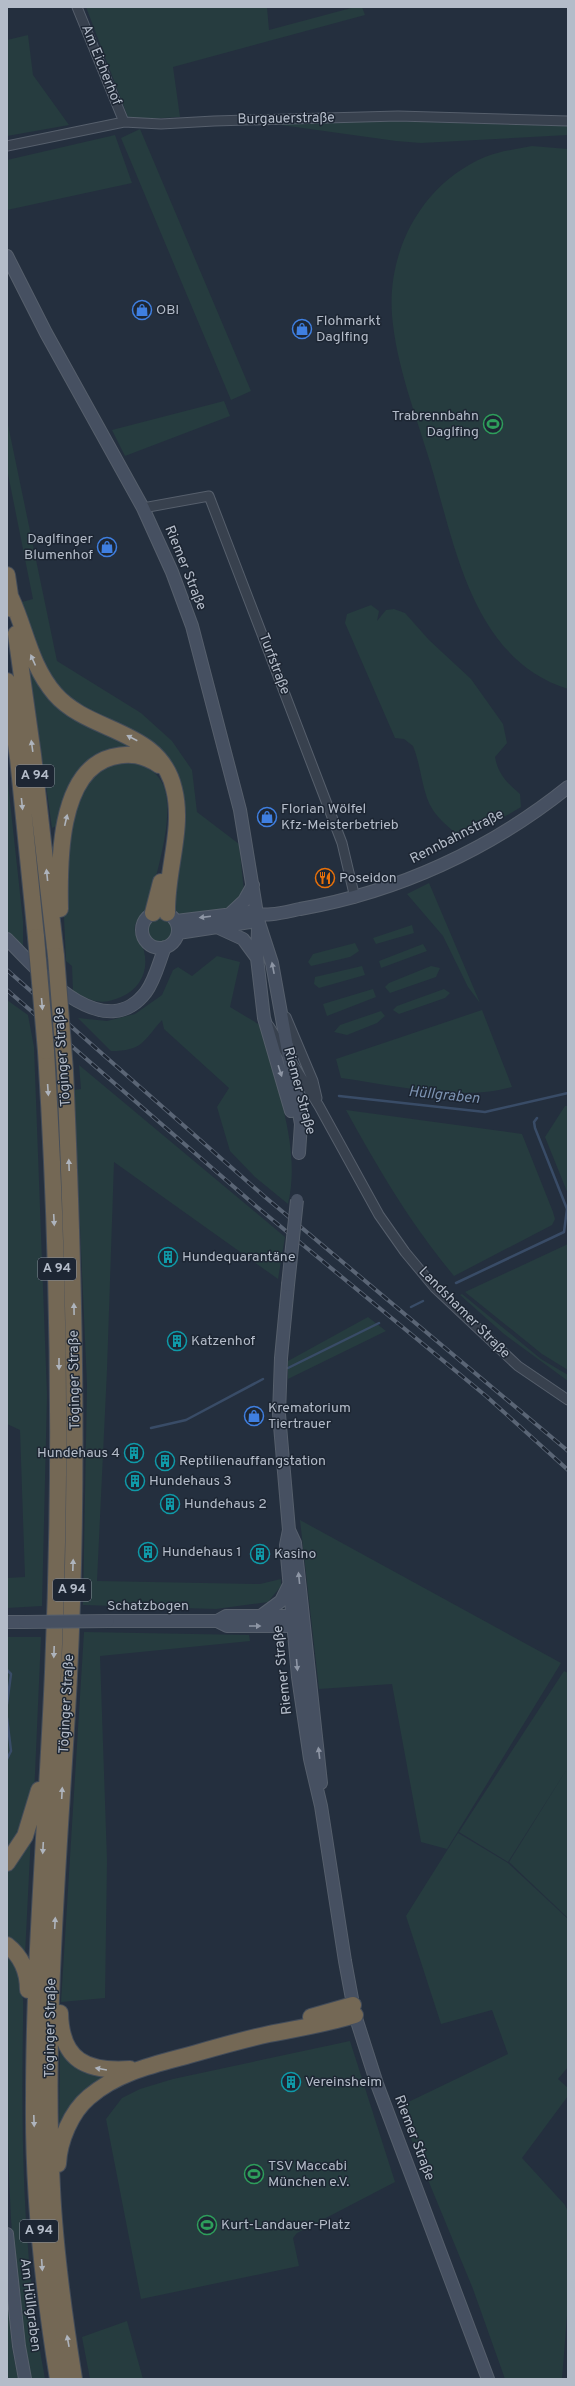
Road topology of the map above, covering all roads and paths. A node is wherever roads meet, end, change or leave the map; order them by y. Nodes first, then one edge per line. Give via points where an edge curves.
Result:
1 (77, 7) edge
2 (568, 120) edge
3 (124, 122) junction
4 (7, 146) edge
5 (7, 256) edge
6 (143, 508) junction
7 (7, 575) edge
8 (11, 598) junction
9 (7, 682) edge
10 (169, 774) junction
11 (568, 787) edge
12 (253, 885) junction
13 (355, 898) junction
14 (230, 914) junction
15 (165, 915) junction
16 (258, 918) junction
17 (218, 927) junction
18 (178, 933) junction
19 (7, 939) edge
20 (153, 946) junction
21 (165, 948) junction
22 (56, 956) junction
23 (257, 958) junction
24 (155, 974) junction
25 (280, 1006) junction
26 (264, 1018) junction
27 (288, 1055) junction
28 (319, 1106) junction
29 (297, 1200) dead end
30 (568, 1400) edge
31 (289, 1530) junction
32 (290, 1584) junction
33 (262, 1615) junction
34 (217, 1621) junction
35 (298, 1621) junction
36 (7, 1622) edge
37 (50, 1725) junction
38 (7, 1863) edge
39 (7, 1944) edge
40 (52, 1962) junction
41 (354, 2010) junction
42 (140, 2068) junction
43 (34, 2082) junction
44 (52, 2191) junction
45 (7, 2234) edge
46 (25, 2379) edge
47 (58, 2379) edge
48 (74, 2379) edge
49 (488, 2379) edge

1 - 3 street, Am Eicherhof
2 - 3 street, Burgauerstraße via 398,116 214,120 161,124
3 - 4 street, Burgauerstraße
5 - 6 street, Riemer Straße via 46,333
6 - 12 street, Riemer Straße via 172,572 200,652 240,810
6 - 13 street, Turfstraße via 209,496 342,843
7 - 8 highway, Töginger Straße / A 94
10 -> 8 highway via 155,752 76,711 55,694 34,662 21,619
22 -> 8 highway, Töginger Straße / A 94 via 33,755
9 -> 37 highway, Töginger Straße / A 94, bridge via 18,758 46,1051 58,1341 59,1487
10 - 15 highway via 177,812
22 -> 10 highway via 61,945 59,889 65,826 79,783 100,762 127,753 152,761
11 - 13 street, Rennbahnstraße via 505,832 464,854
12 - 14 street via 244,901
12 - 16 street, Riemer Straße
13 - 16 street, Rennbahnstraße
14 -> 15 street, Rennbahnstraße
14 - 16 street, Rennbahnstraße via 250,912
15 - 18 street
15 - 20 street via 144,921 142,932 148,943
16 - 17 street, Rennbahnstraße via 250,922
16 - 23 street, Riemer Straße
25 -> 16 street, Riemer Straße via 272,963
17 - 18 street, Rennbahnstraße
17 - 23 street via 243,938
18 - 21 street via 174,942
19 - 24 street via 72,998 102,1012 117,1011 133,1004 145,993
20 - 21 street
20 - 24 street
21 - 24 street
40 -> 22 highway, Töginger Straße / A 94, bridge via 74,1546 76,1387 65,1071
23 - 26 street, Riemer Straße
25 - 27 street, Riemer Straße
25 - 28 street, Landshamer Straße via 313,1081
26 - 27 street, Landshamer Straße
26 -> 27 street, Riemer Straße via 292,1115 299,1153 301,1124
27 - 28 street, Landshamer Straße
28 - 30 street, Landshamer Straße via 379,1215 435,1288 518,1366
29 - 31 street, Riemer Straße, bridge via 281,1358 279,1414
31 - 32 street, Riemer Straße via 286,1545
35 -> 31 street, Riemer Straße via 295,1543
32 - 33 street via 281,1601
32 - 35 street, Riemer Straße
33 - 34 street, Schatzbogen via 226,1616
33 - 35 street, Schatzbogen
34 -> 35 street, Schatzbogen via 227,1626
34 - 36 street, Schatzbogen, bridge
35 - 41 street, Riemer Straße via 310,1759 321,1806
37 - 38 highway via 42,1737 41,1780 35,1807 25,1836
37 -> 43 highway, Töginger Straße / A 94 via 36,1969
39 - 43 highway via 17,1953 25,1970 28,1985 27,2058
42 -> 40 highway via 98,2069 82,2063 75,2056 66,2045 60,2029 60,1981
40 - 44 highway, Töginger Straße / A 94
41 - 42 highway via 314,2026 269,2034
41 - 49 street, Riemer Straße via 377,2084
42 - 44 highway via 88,2097 77,2111 67,2128 59,2154 58,2177
43 -> 47 highway, Töginger Straße / A 94 via 42,2271
48 -> 44 highway, Töginger Straße / A 94 via 58,2269
45 - 46 street, Am Hüllgraben

